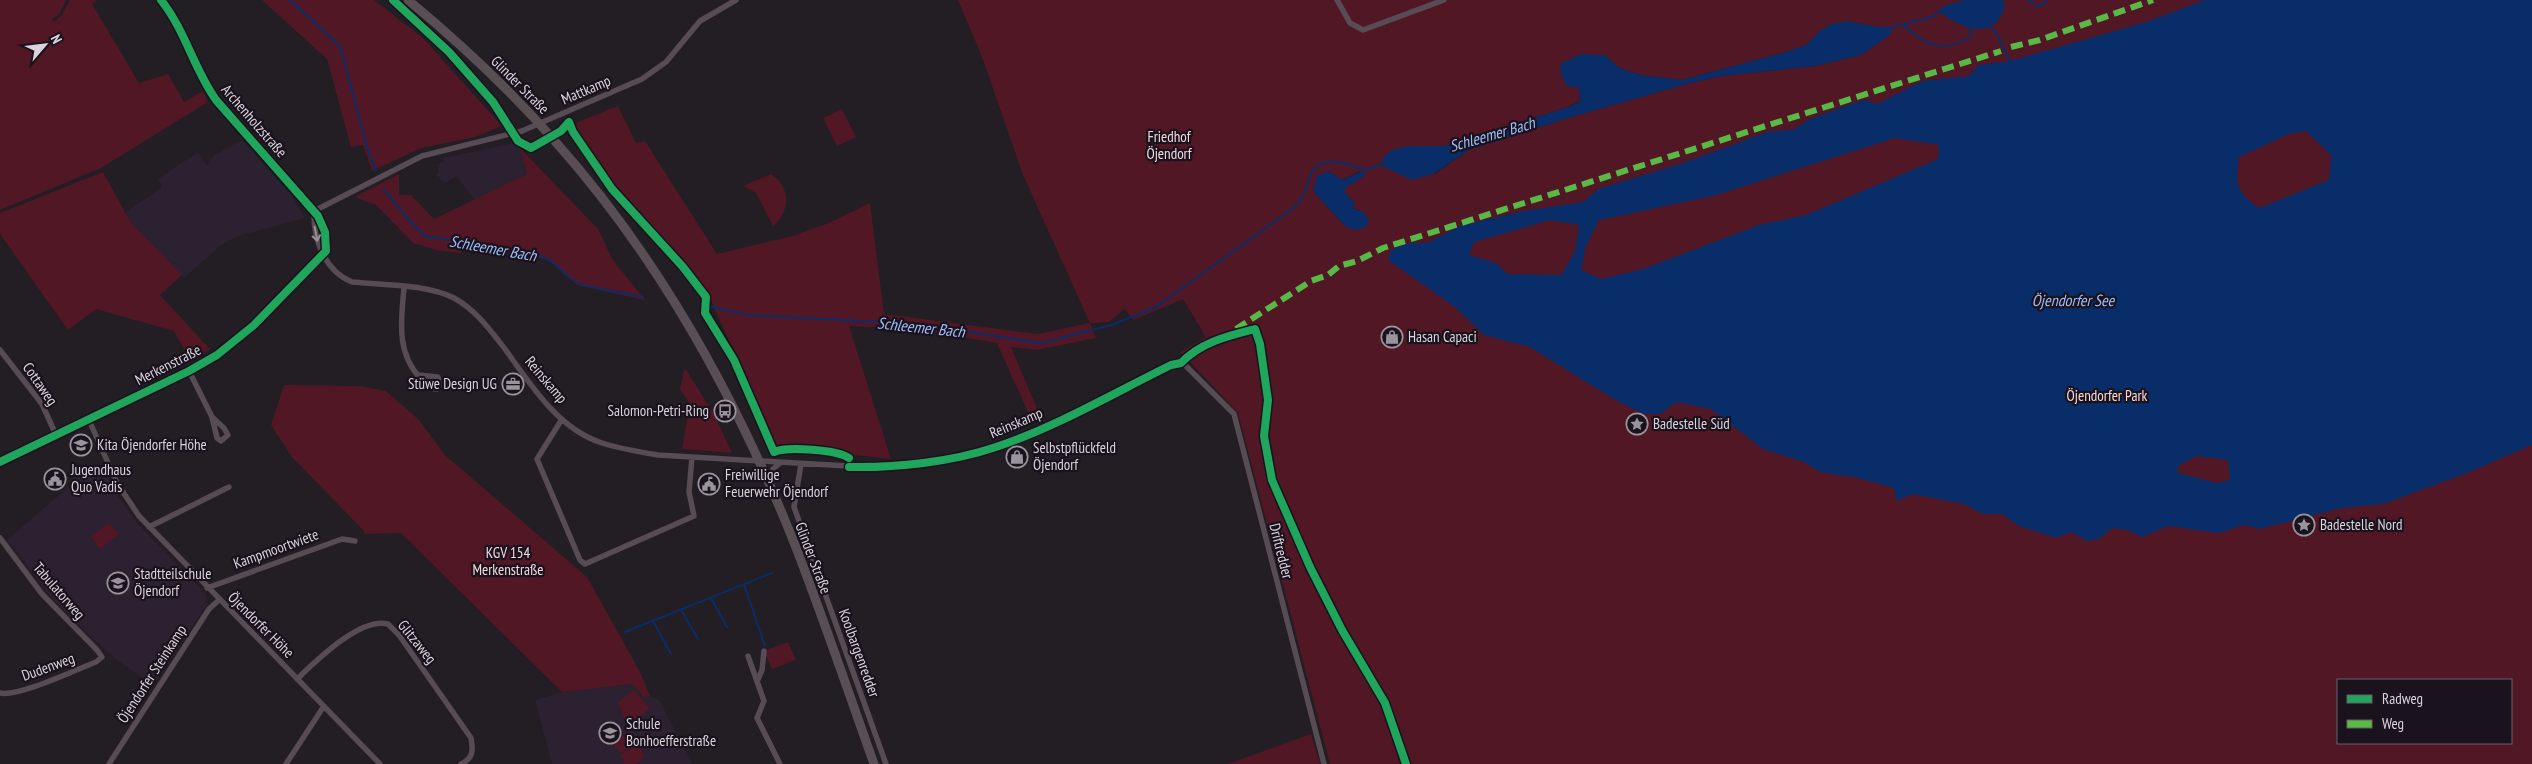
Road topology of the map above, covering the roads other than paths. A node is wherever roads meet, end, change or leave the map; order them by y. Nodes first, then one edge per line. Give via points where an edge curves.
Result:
1 (161, 0) edge
2 (408, 0) edge
3 (736, 0) edge
4 (1337, 0) edge
5 (1444, 0) edge
6 (540, 124) junction
7 (314, 212) junction
8 (322, 256) junction
9 (404, 288) junction
10 (0, 350) edge
11 (1181, 364) joint
12 (190, 371) junction
13 (417, 375) dead end
14 (212, 417) dead end
15 (562, 419) junction
16 (89, 420) junction
17 (56, 435) junction
18 (692, 457) junction
19 (757, 460) junction
20 (0, 462) edge
21 (780, 462) junction
22 (801, 464) junction
23 (768, 484) junction
24 (229, 487) dead end
25 (149, 527) junction
26 (0, 538) edge
27 (355, 541) dead end
28 (207, 588) junction
29 (218, 600) junction
30 (764, 651) dead end
31 (748, 656) dead end
32 (102, 657) joint
33 (297, 679) junction
34 (757, 682) junction
35 (0, 694) edge
36 (324, 706) junction
37 (108, 764) edge
38 (286, 764) edge
39 (380, 764) edge
40 (462, 764) edge
41 (780, 764) edge
42 (874, 764) edge
43 (886, 764) edge
44 (1324, 764) edge

1 - 7 street, Archenholzstraße via 216,100
2 - 6 main road, Glinder Straße via 489,71
3 - 6 street, Mattkamp via 700,21 674,54 650,74
4 - 5 street via 1348,21 1359,30 1374,28
6 - 7 street, Mattkamp via 422,156
6 - 19 main road, Glinder Straße via 600,197 661,282 708,362
7 - 8 street, Archenholzstraße via 322,221 325,232 326,251
8 - 9 street, Reinskamp via 352,282
8 - 12 street, Merkenstraße via 264,316 217,355
9 - 13 street via 402,344
9 - 15 street, Reinskamp via 445,294 477,315 546,404
10 - 17 street, Cottaweg via 42,404
11 - 22 street, Reinskamp via 1171,365 1024,436 972,454 882,468
11 - 44 street, Driftredder via 1234,414
12 - 14 street
12 - 16 street, Merkenstraße
15 - 18 street, Reinskamp via 601,443 625,450
15 - 18 street via 537,459 580,560 585,564 694,516 689,492
16 - 17 street, Merkenstraße
16 - 25 street, Öjendorfer Höhe via 125,498
17 - 20 street, Merkenstraße
18 - 19 street, Reinskamp
19 - 21 street, Reinskamp
19 - 23 main road, Glinder Straße
21 - 22 street, Reinskamp
21 - 23 street via 773,469
22 - 43 street, Koolbargenredder via 794,507
23 - 42 main road, Glinder Straße via 795,544
24 - 25 street
25 - 28 street, Öjendorfer Höhe
26 - 32 street, Tabulatorweg via 42,594
27 - 28 street, Kampmoortwiete via 342,539
28 - 29 street, Öjendorfer Höhe
29 - 33 street, Öjendorfer Höhe
29 - 37 street, Öjendorfer Steinkamp
30 - 34 street
31 - 34 street
32 - 35 street, Dudenweg via 32,687
33 - 36 street, Öjendorfer Höhe
33 - 40 street, Glitzaweg via 342,639 372,624 388,624 471,738 473,752 469,761
34 - 41 street via 764,701 757,718
36 - 38 street
36 - 39 street, Öjendorfer Höhe

